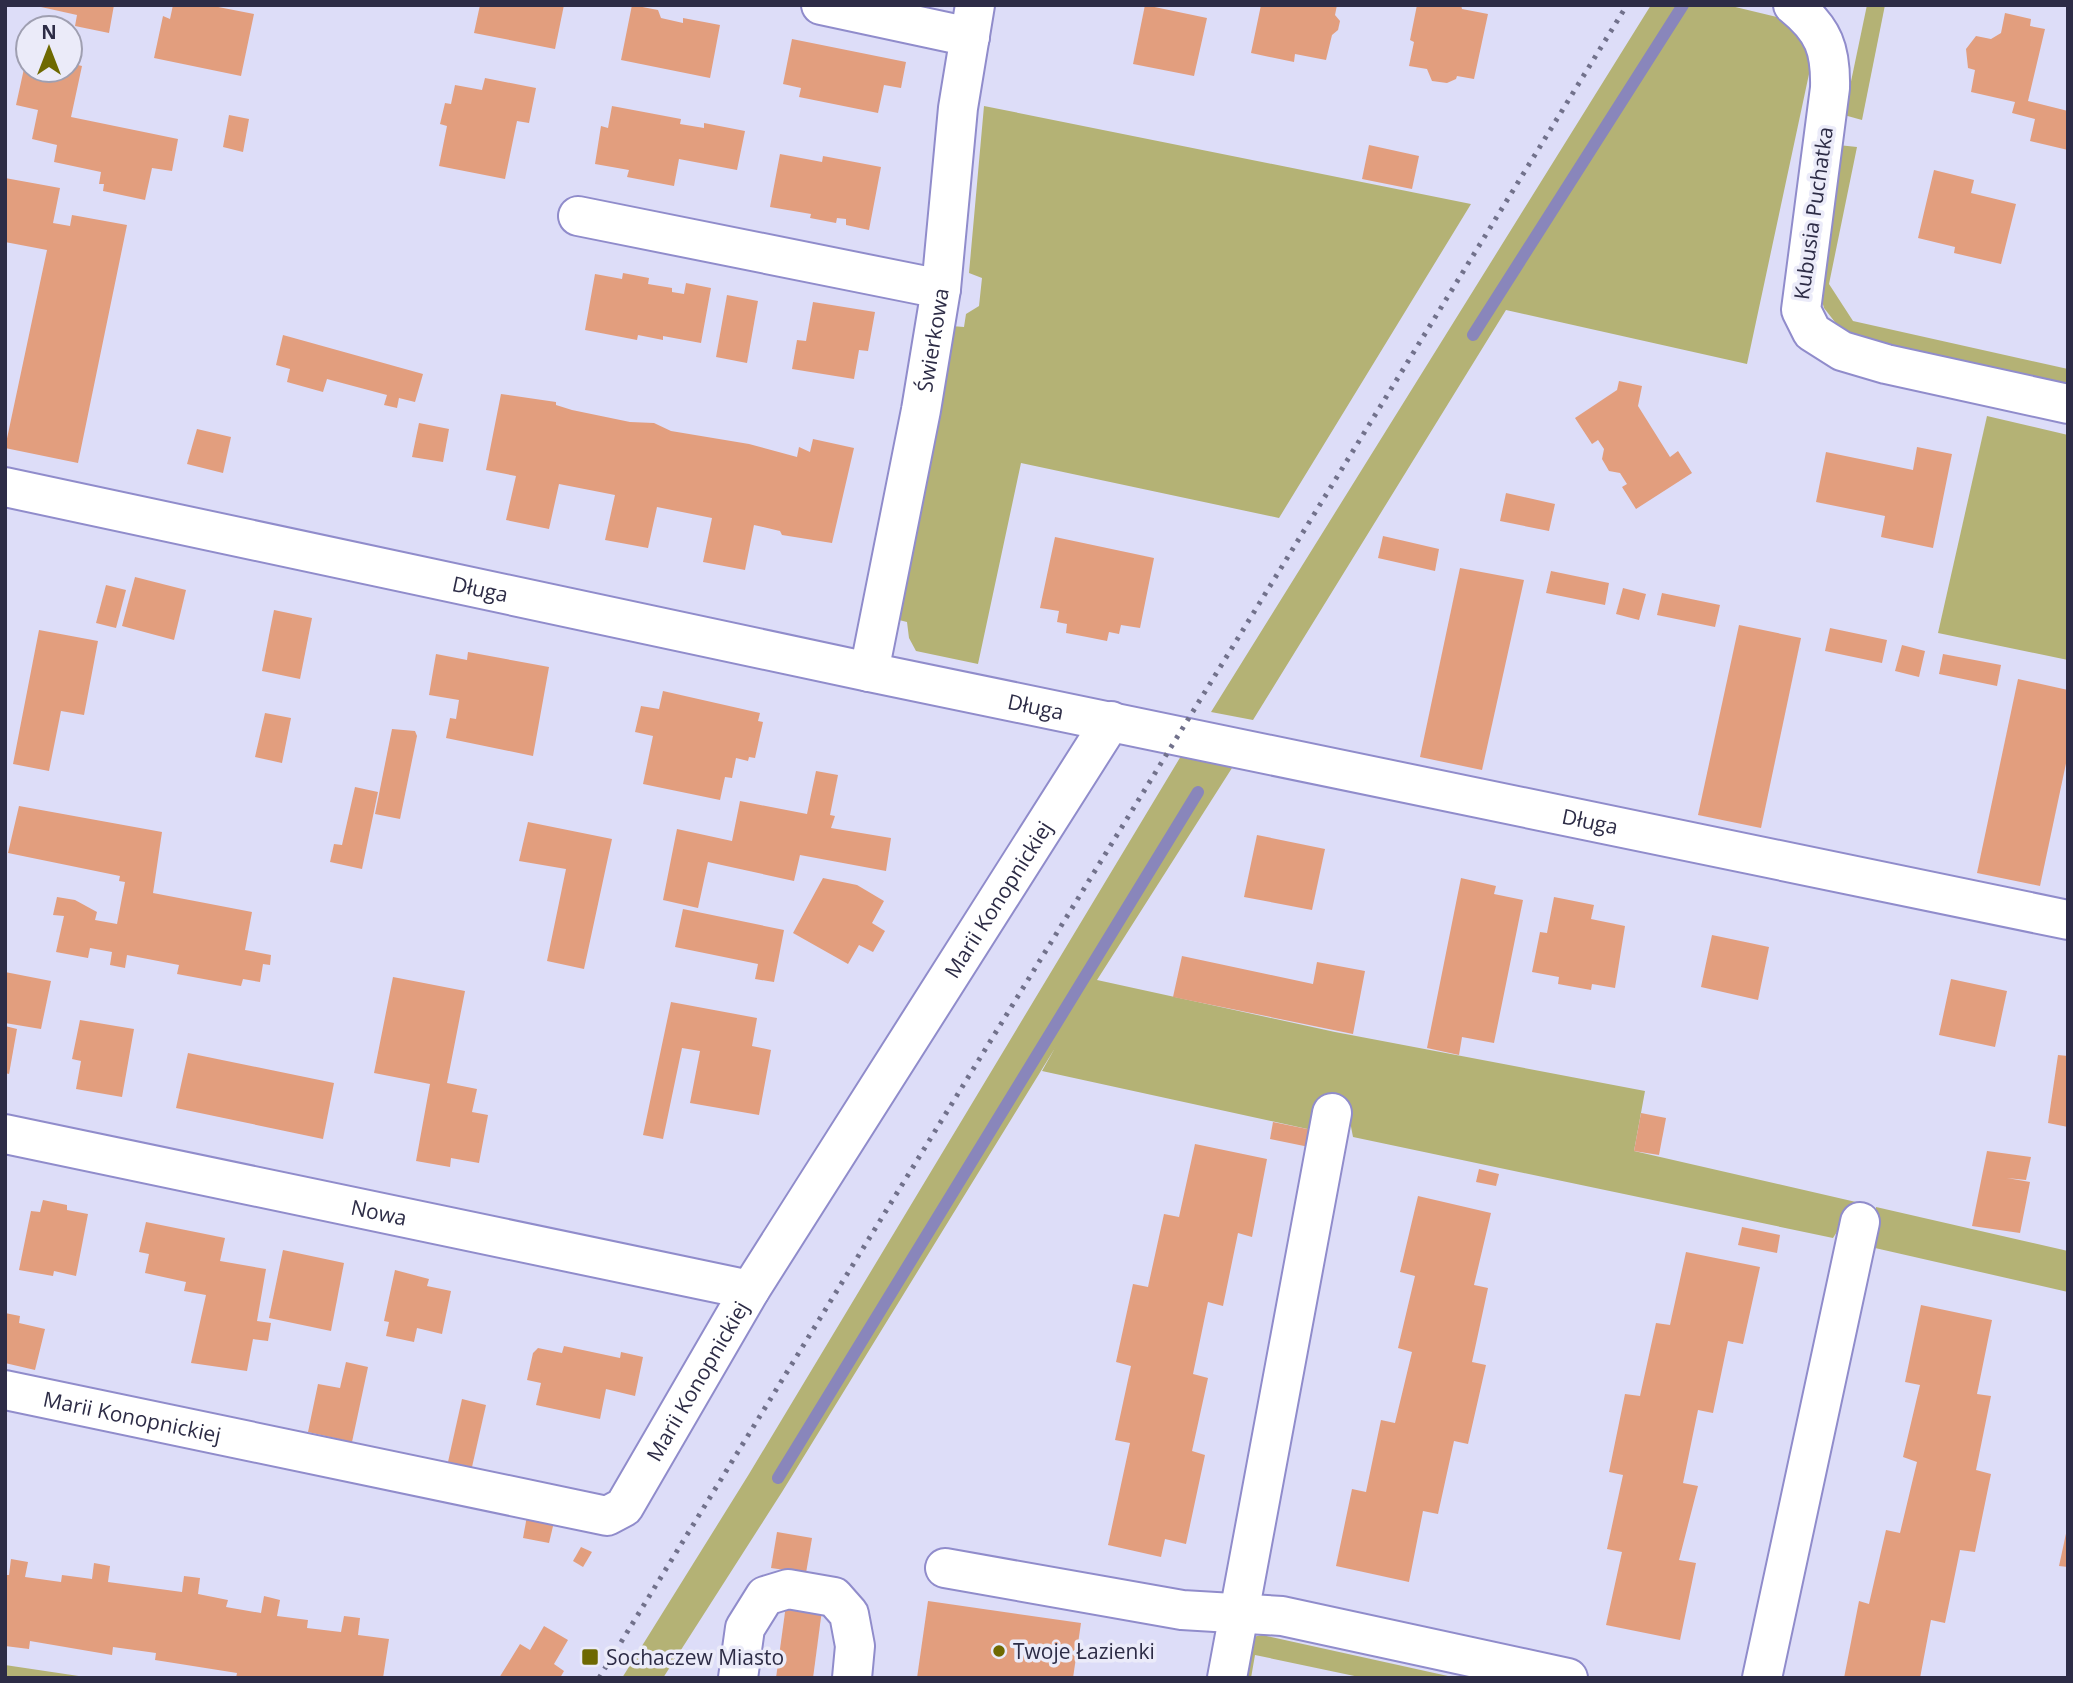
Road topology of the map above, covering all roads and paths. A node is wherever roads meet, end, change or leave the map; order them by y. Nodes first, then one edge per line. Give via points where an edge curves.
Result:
1 (821, 5) edge
2 (1793, 5) edge
3 (973, 21) edge
4 (578, 216) dead end
5 (941, 289) junction
6 (2068, 404) edge
7 (5, 487) edge
8 (869, 672) junction
9 (1111, 721) junction
10 (2068, 920) edge
11 (1332, 1113) dead end
12 (5, 1134) edge
13 (1860, 1222) dead end
14 (750, 1290) junction
15 (5, 1390) edge
16 (945, 1568) dead end
17 (1240, 1612) junction
18 (737, 1678) edge
19 (852, 1678) edge
20 (1227, 1678) edge
21 (1568, 1678) edge
22 (1762, 1678) edge

1 - 3 street
2 - 6 street, Kubusia Puchatka via 1824,39 1830,58 1801,310 1812,332 1842,351 1875,361
3 - 5 street, Świerkowa via 958,108
4 - 5 street
5 - 8 street, Świerkowa
7 - 8 street, Długa
8 - 9 street, Długa
9 - 10 street, Długa
9 - 14 street, Marii Konopnickiej
11 - 17 street
12 - 14 street, Nowa
13 - 22 street
14 - 15 street, Marii Konopnickiej via 624,1507 607,1516
16 - 17 street via 1182,1610
17 - 20 street
17 - 21 street via 1282,1616
18 - 19 street via 745,1628 765,1596 788,1589 834,1597 849,1614 855,1646

